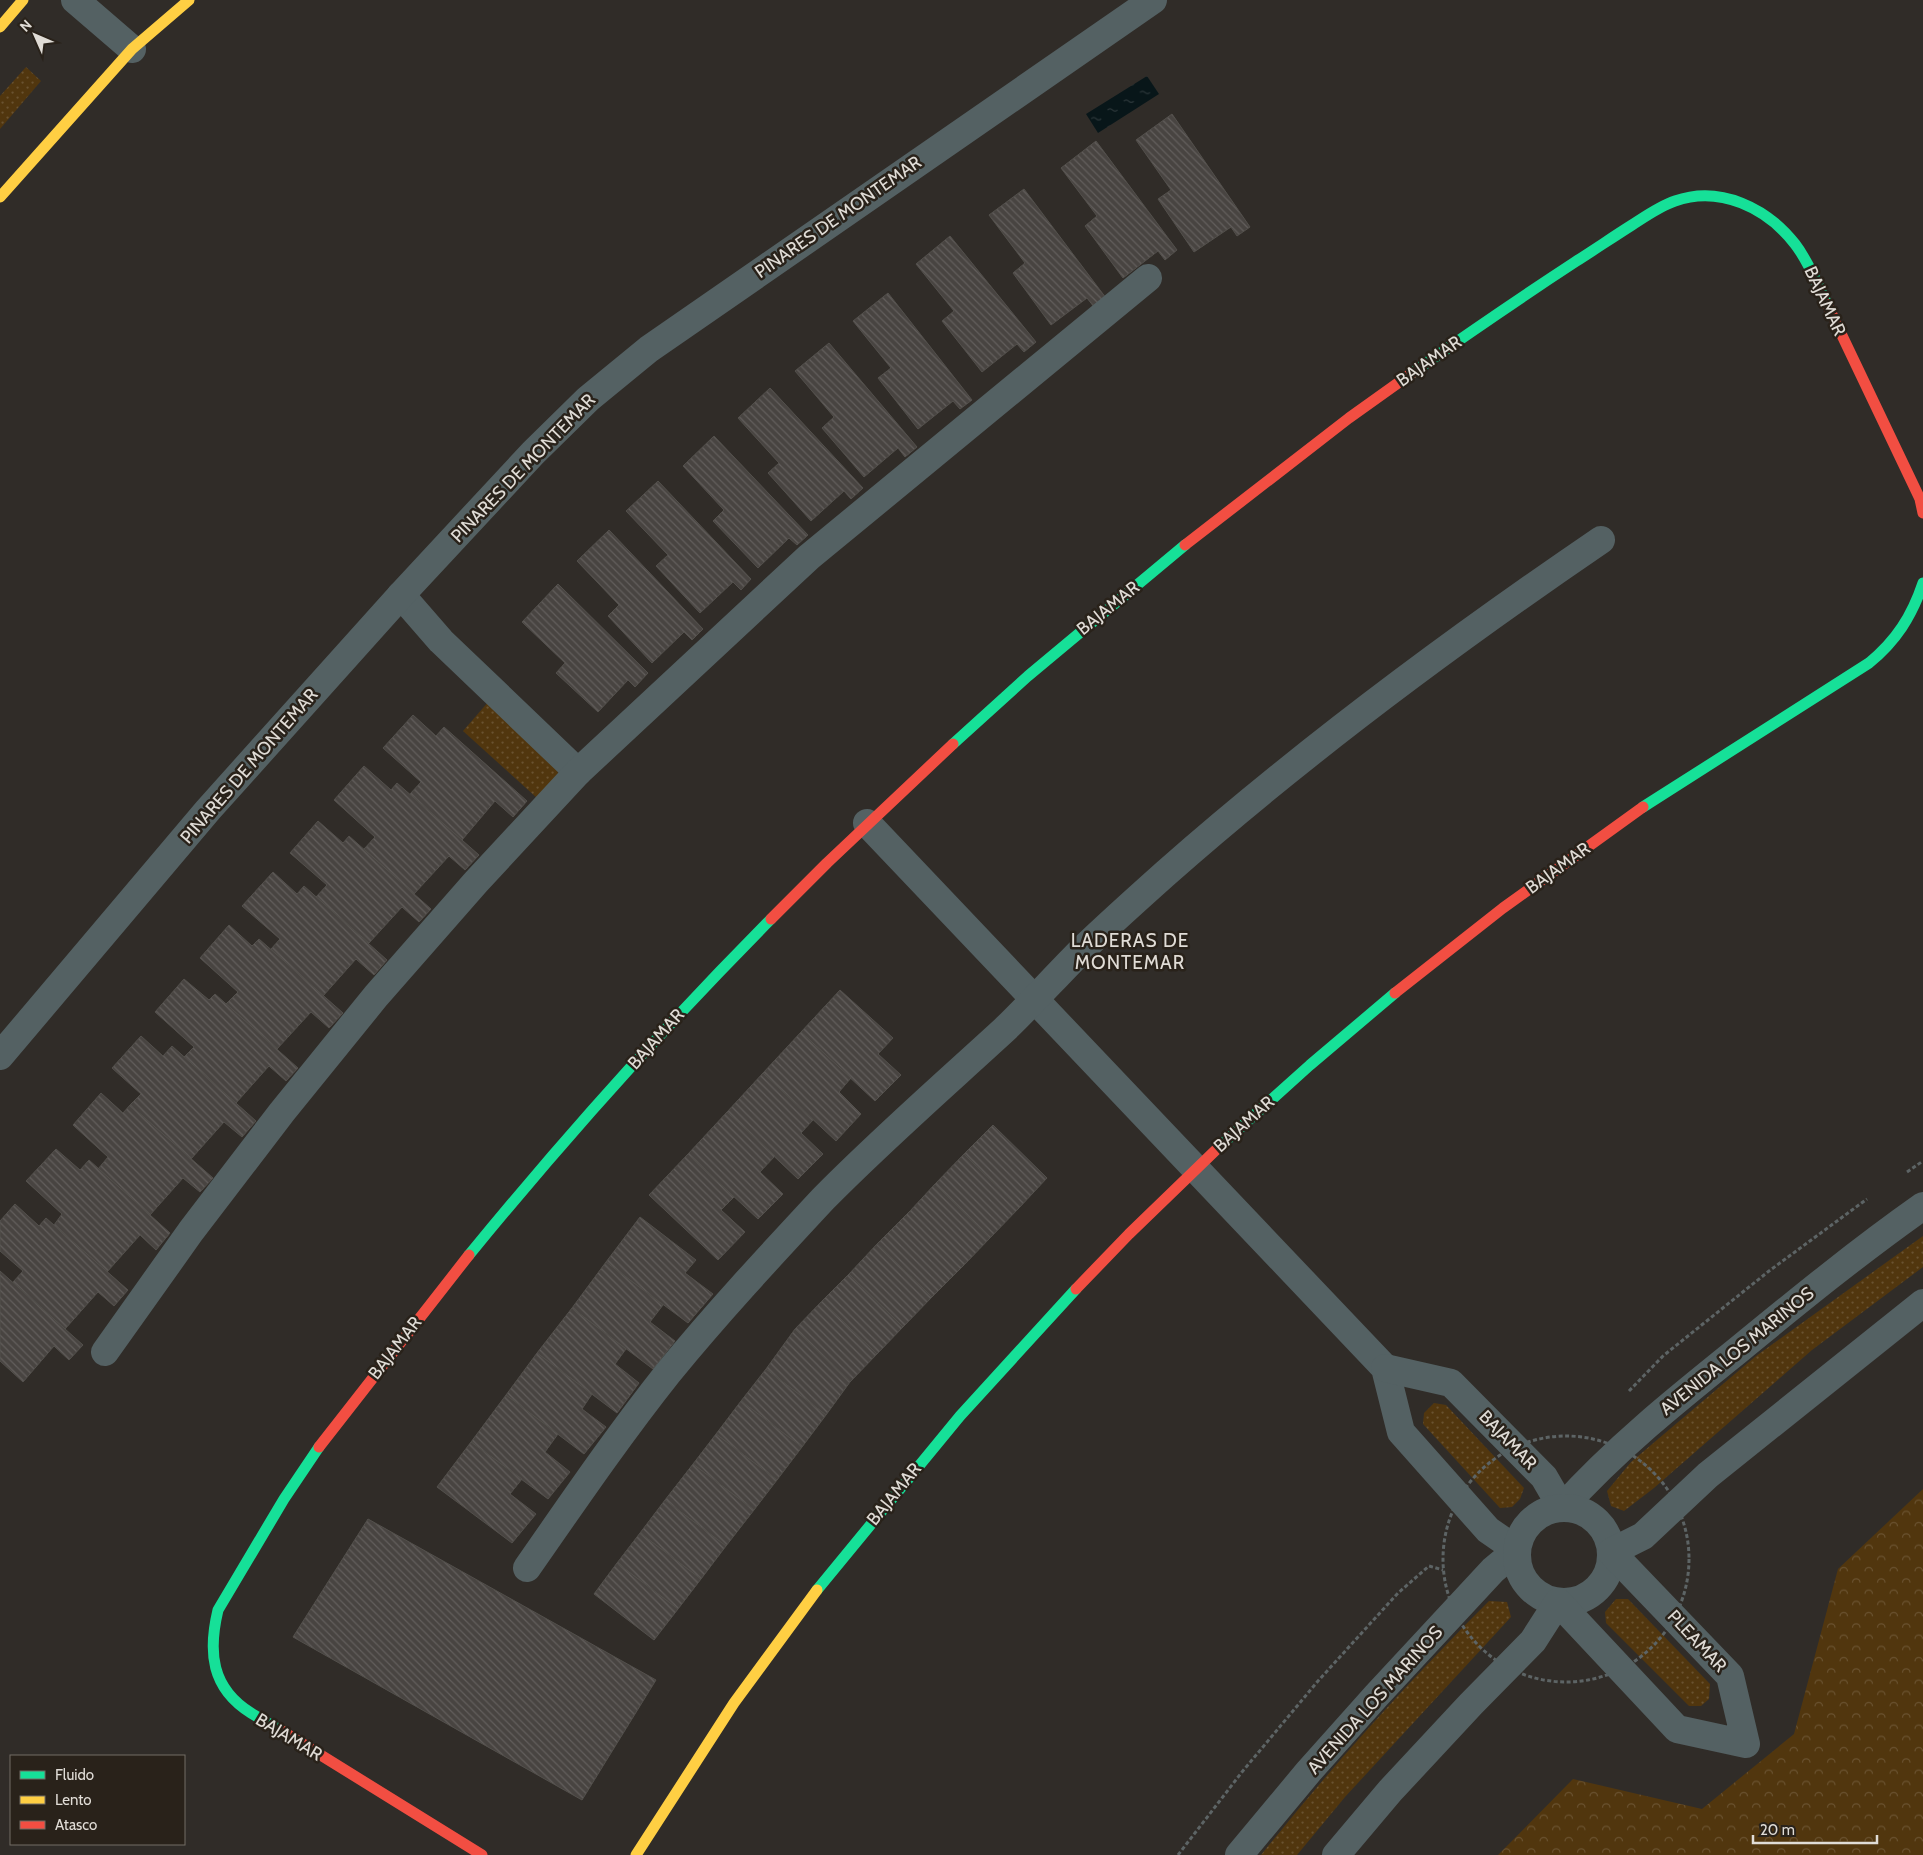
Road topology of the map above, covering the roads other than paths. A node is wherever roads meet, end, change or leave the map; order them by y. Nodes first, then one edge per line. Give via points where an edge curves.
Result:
1 (23, 0) edge
2 (75, 0) edge
3 (189, 0) edge
4 (1153, 0) edge
5 (0, 27) edge
6 (132, 49) junction
7 (0, 197) edge
8 (1148, 278) dead end
9 (1923, 513) edge
10 (1601, 540) dead end
11 (1923, 583) edge
12 (401, 595) junction
13 (578, 772) junction
14 (867, 823) junction
15 (1034, 1000) junction
16 (0, 1056) edge
17 (1195, 1168) junction
18 (1923, 1206) edge
19 (1923, 1303) edge
20 (105, 1352) dead end
21 (1385, 1368) junction
22 (1562, 1508) junction
23 (1517, 1550) junction
24 (1611, 1552) junction
25 (527, 1568) dead end
26 (1558, 1602) junction
27 (482, 1855) edge
28 (636, 1855) edge
29 (1239, 1855) edge
30 (1336, 1855) edge

1 - 5 street
2 - 6 street
3 - 6 street
4 - 12 street, PINARES DE MONTEMAR via 650,349 588,400 533,453
6 - 7 street
8 - 13 street via 809,557
9 - 14 street, BAJAMAR via 1916,491 1796,243 1767,214 1750,205 1727,198 1681,200 1640,220 1492,316 1348,418 1072,637
10 - 15 street via 1421,667 1248,802 1092,941
11 - 17 street, BAJAMAR via 1907,623 1877,659 1722,754 1602,835 1486,920 1373,1011
12 - 13 street via 441,641
12 - 16 street, PINARES DE MONTEMAR via 208,810
13 - 20 street via 476,882 351,1027 191,1230
14 - 15 street
14 - 27 street, BAJAMAR via 699,992 495,1222 306,1464 218,1610 212,1628 211,1649 223,1687 235,1702
15 - 17 street
15 - 25 street via 908,1115 825,1197 746,1283 668,1374 595,1469
17 - 21 street
17 - 28 street, BAJAMAR via 1021,1346 925,1455 834,1567 748,1683
18 - 22 street, AVENIDA LOS MARINOS via 1817,1286 1649,1423
19 - 24 street via 1708,1475 1643,1536
21 - 22 street, BAJAMAR via 1452,1383 1544,1477
21 - 23 street via 1400,1432 1488,1530
22 - 23 street via 1549,1510 1527,1526
22 - 24 street via 1590,1515 1608,1538
23 - 26 street via 1517,1565 1532,1590
23 - 29 street, AVENIDA LOS MARINOS via 1493,1570 1309,1771
24 - 26 street via 1610,1566 1596,1590 1572,1602
24 - 26 street, PLEAMAR via 1730,1676 1746,1744 1678,1729
26 - 30 street via 1533,1641 1390,1791

